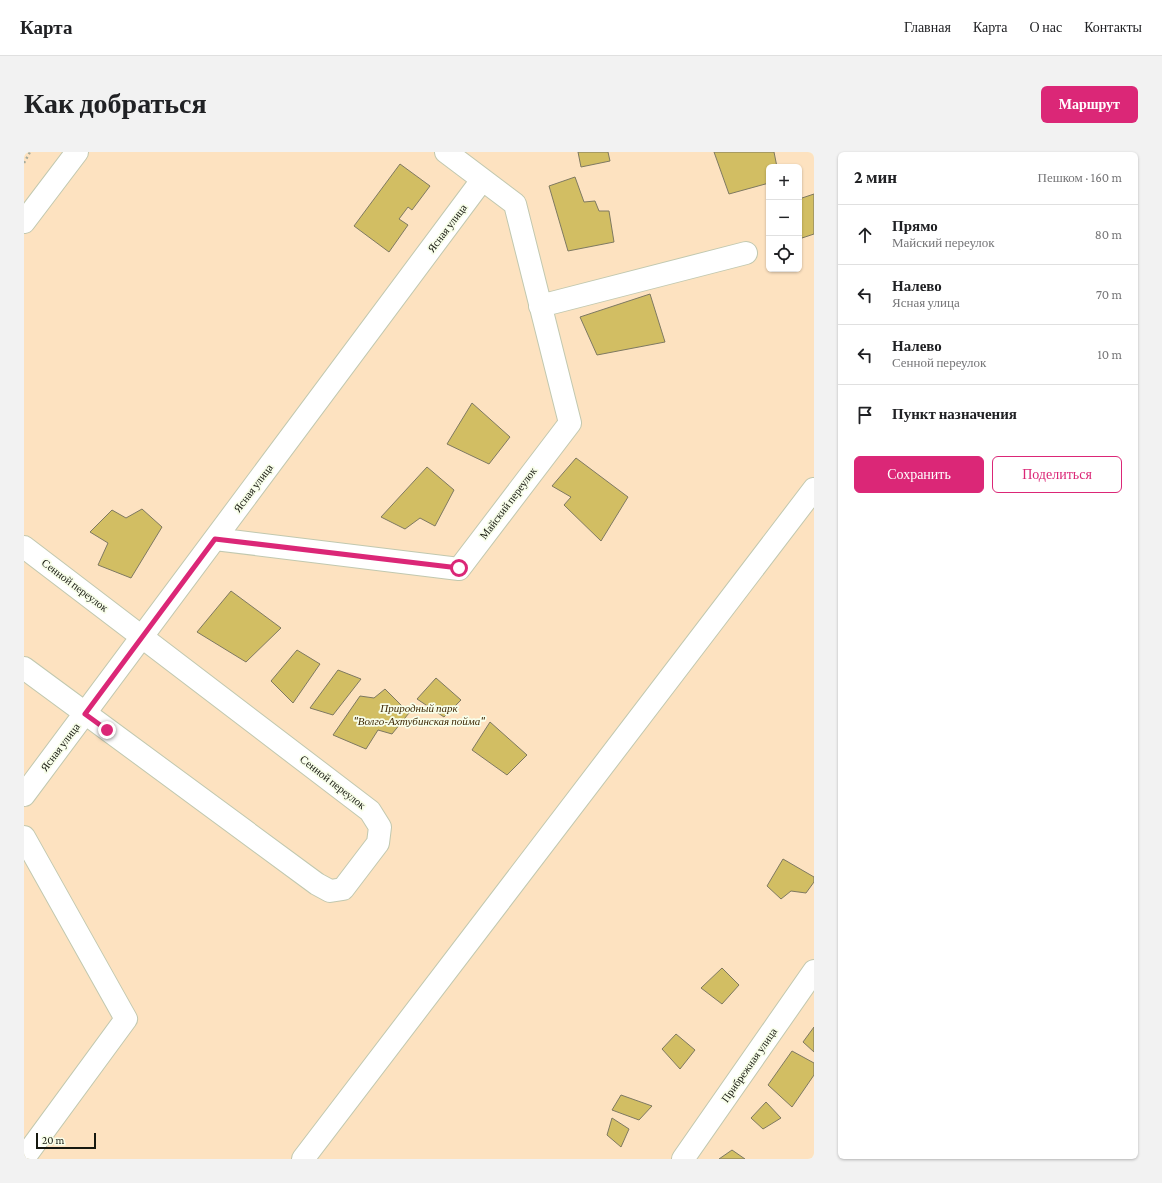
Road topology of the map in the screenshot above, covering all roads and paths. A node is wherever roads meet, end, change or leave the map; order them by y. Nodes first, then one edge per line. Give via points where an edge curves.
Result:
1 (30, 152) edge
2 (77, 152) edge
3 (446, 152) edge
4 (24, 163) edge
5 (482, 180) junction
6 (24, 222) edge
7 (746, 253) dead end
8 (540, 306) junction
9 (814, 489) edge
10 (215, 539) junction
11 (24, 547) edge
12 (143, 636) junction
13 (24, 668) edge
14 (85, 714) junction
15 (24, 795) edge
16 (24, 837) edge
17 (814, 971) edge
18 (24, 1158) edge
19 (303, 1159) edge
20 (683, 1159) edge

1 - 4 path
2 - 6 street
3 - 5 street
5 - 8 street, Майский переулок via 515,204
5 - 10 street, Ясная улица
7 - 8 street
8 - 10 street, Майский переулок via 570,423 459,568
9 - 19 street
10 - 12 street, Ясная улица
11 - 12 street, Сенной переулок
12 - 14 street, Ясная улица
12 - 14 street, Сенной переулок via 370,810 380,827 378,843 343,889 330,891
13 - 14 street, Сенной переулок
14 - 15 street, Ясная улица
16 - 18 street via 126,1019
17 - 20 street, Прибрежная улица

